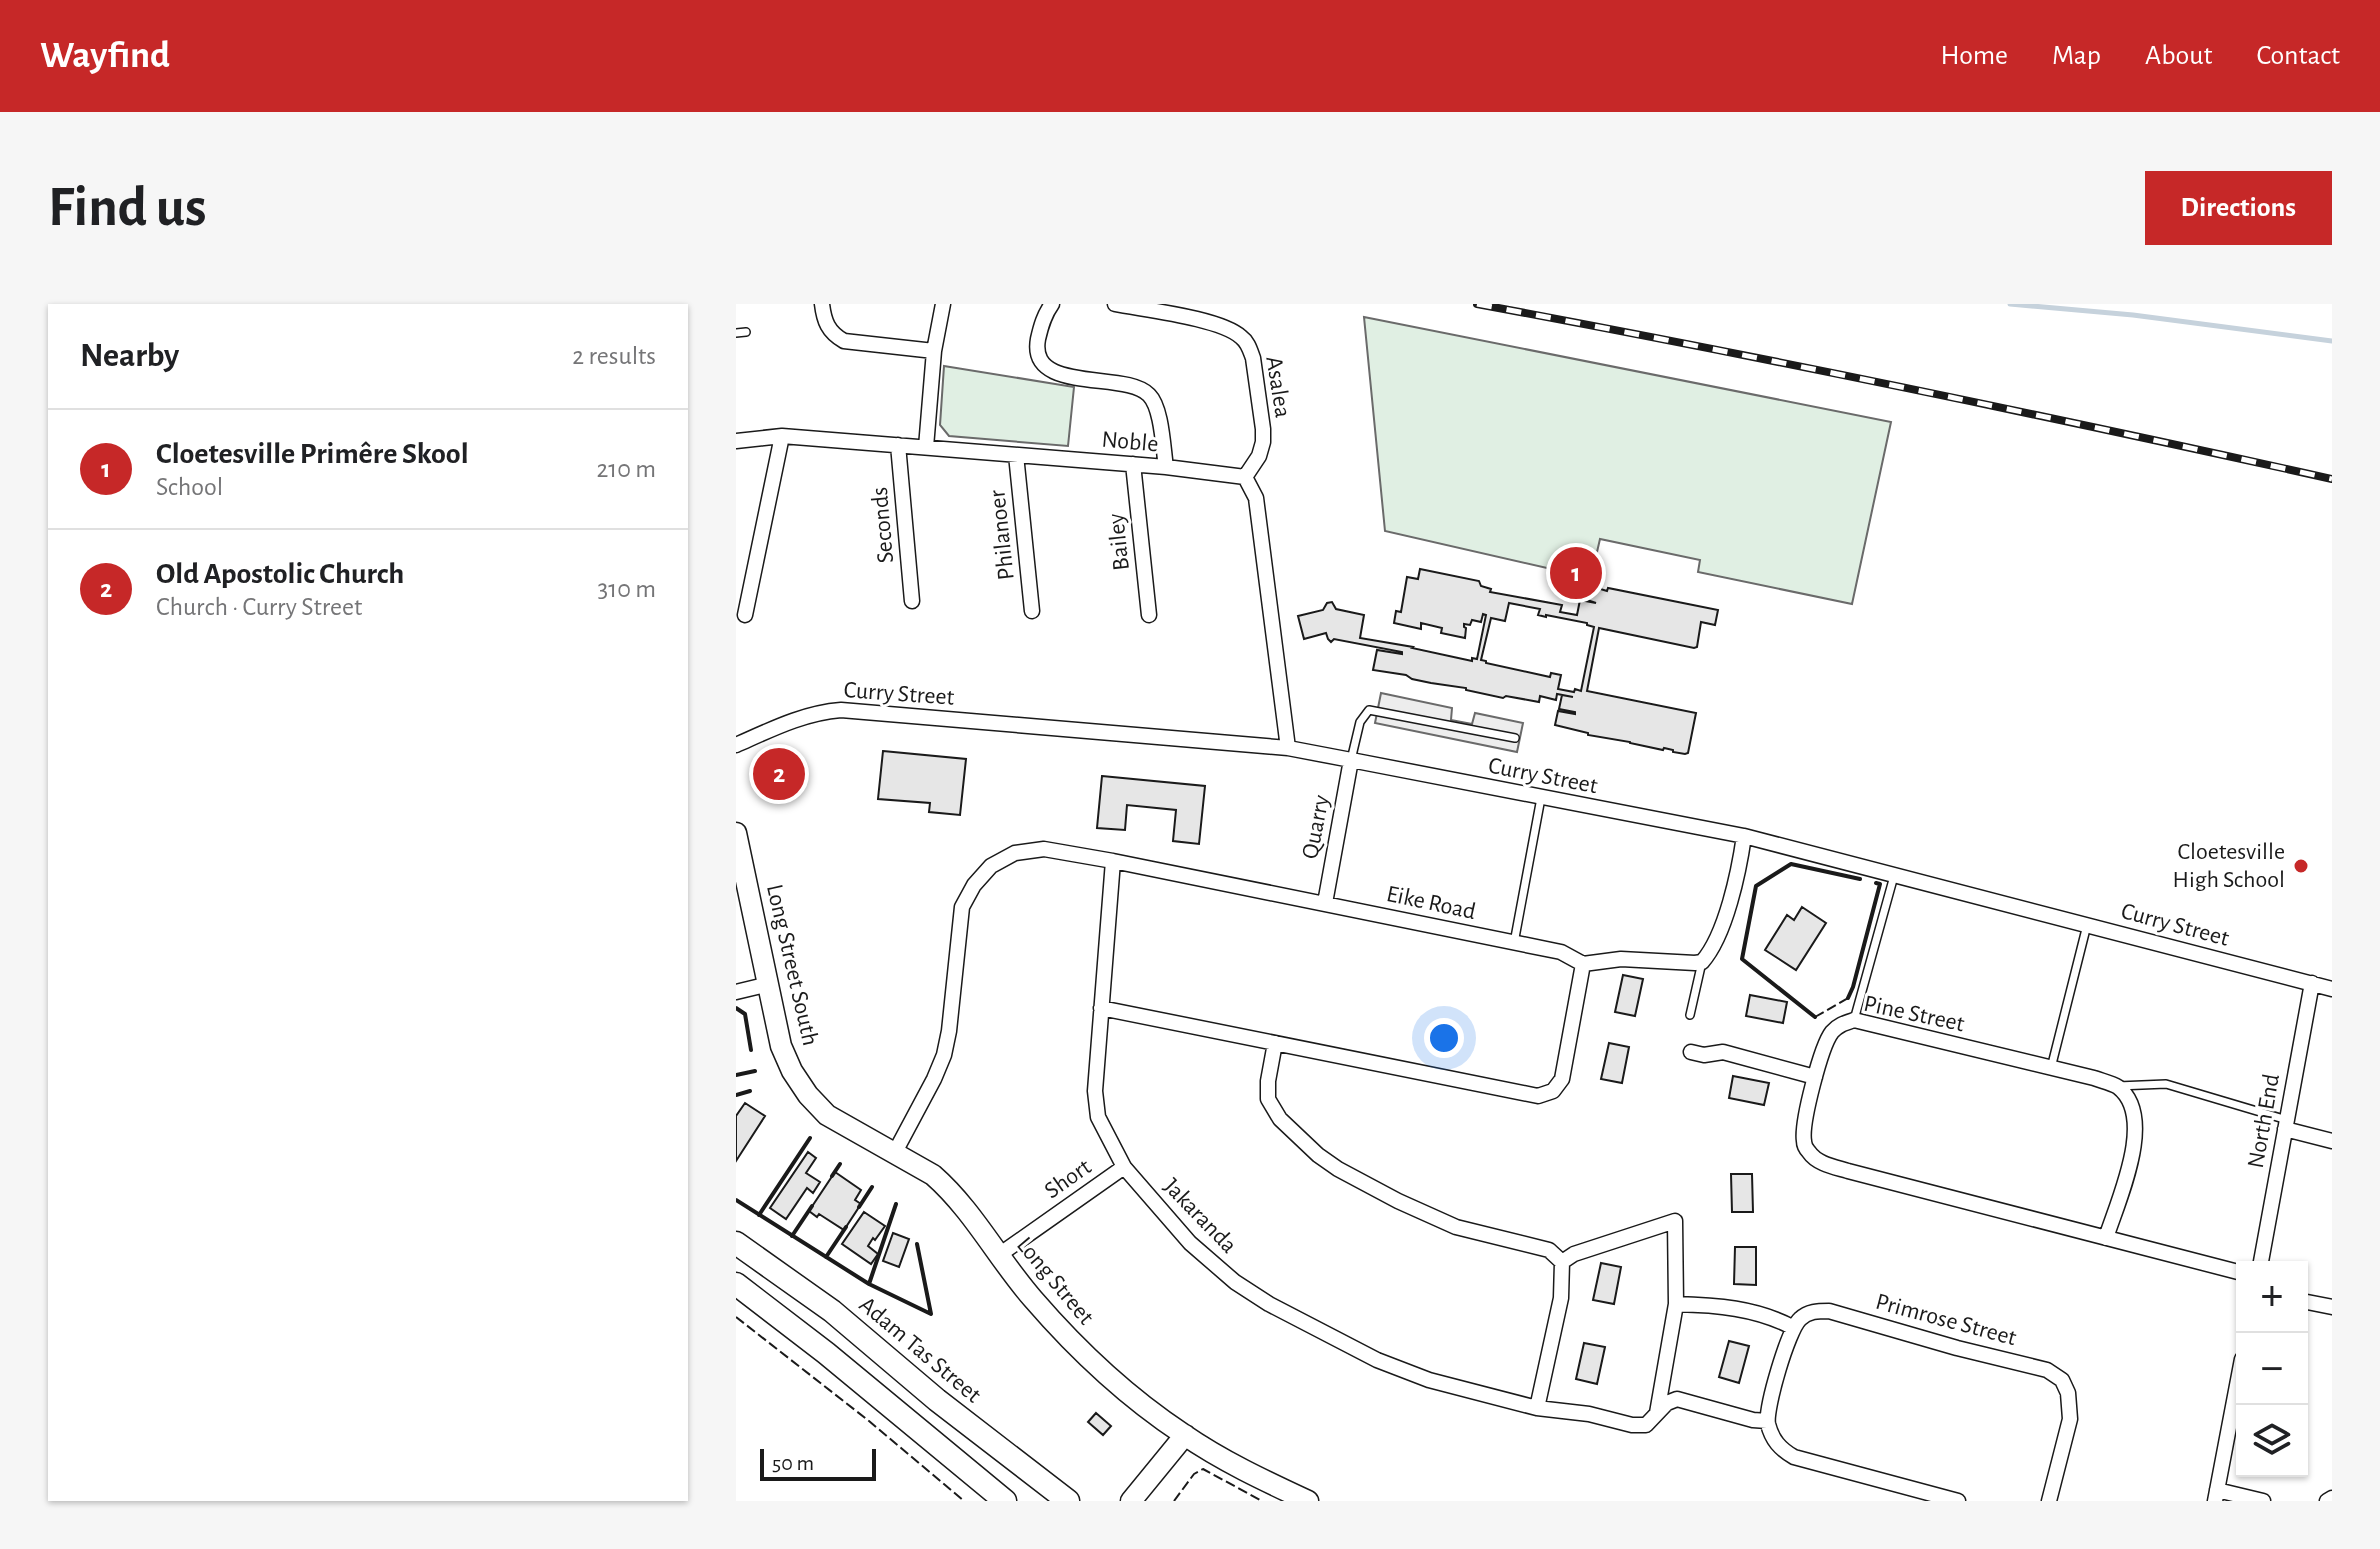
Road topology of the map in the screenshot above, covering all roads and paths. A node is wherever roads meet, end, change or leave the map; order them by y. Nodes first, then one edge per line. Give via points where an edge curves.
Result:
1 (822, 304) edge
2 (943, 304) edge
3 (1052, 304) edge
4 (1115, 304) edge
5 (746, 332) dead end
6 (736, 333) edge
7 (934, 351) junction
8 (782, 436) junction
9 (736, 441) edge
10 (898, 445) junction
11 (926, 447) junction
12 (1016, 455) junction
13 (1133, 464) junction
14 (1166, 467) junction
15 (1245, 477) junction
16 (912, 601) dead end
17 (1032, 611) dead end
18 (745, 615) dead end
19 (1149, 615) dead end
20 (1515, 738) dead end
21 (736, 745) edge
22 (1288, 748) junction
23 (1351, 760) junction
24 (1541, 798) junction
25 (736, 833) edge
26 (1744, 836) junction
27 (1113, 861) junction
28 (1894, 873) junction
29 (1325, 903) junction
30 (2087, 925) junction
31 (1514, 943) junction
32 (1702, 962) junction
33 (1583, 964) junction
34 (2312, 983) junction
35 (769, 984) junction
36 (2332, 989) edge
37 (736, 992) edge
38 (1101, 1008) junction
39 (1690, 1015) dead end
40 (1854, 1020) junction
41 (1275, 1043) junction
42 (1691, 1052) dead end
43 (2051, 1068) junction
44 (1815, 1077) junction
45 (2116, 1086) junction
46 (2286, 1124) junction
47 (2332, 1141) edge
48 (894, 1154) junction
49 (1124, 1167) junction
50 (2106, 1238) junction
51 (736, 1243) edge
52 (999, 1255) junction
53 (2261, 1261) edge
54 (1562, 1262) junction
55 (2236, 1271) edge
56 (736, 1284) edge
57 (2308, 1302) edge
58 (1676, 1304) junction
59 (2332, 1307) edge
60 (1792, 1327) junction
61 (2236, 1390) edge
62 (1537, 1408) junction
63 (1657, 1413) junction
64 (1767, 1421) junction
65 (1185, 1435) junction
66 (2216, 1495) edge
67 (1063, 1499) edge
68 (1005, 1501) edge
69 (1131, 1501) edge
70 (1308, 1501) edge
71 (1958, 1501) edge
72 (2049, 1501) edge
73 (2263, 1501) edge

1 - 7 street via 824,322 844,341
2 - 7 street
3 - 14 street via 1038,341 1042,362 1072,378 1144,390 1157,408
4 - 15 street, Asalea via 1224,327 1242,337 1253,358 1263,429 1259,456
5 - 6 lane
7 - 11 street
8 - 9 street, Noble
8 - 10 street, Noble
8 - 18 street
10 - 11 street, Noble
10 - 16 street, Seconds
11 - 12 street, Noble
12 - 13 street, Noble
12 - 17 street, Philanoer
13 - 14 street, Noble
13 - 19 street, Bailey
14 - 15 street, Noble
15 - 22 street via 1256,498
20 - 23 lane via 1369,710 1360,722
21 - 22 street, Curry Street via 789,721 841,710
22 - 23 street, Curry Street
23 - 24 street, Curry Street
23 - 29 street, Quarry
24 - 26 street, Curry Street
24 - 31 lane
25 - 35 street, Long Street South
26 - 28 street, Curry Street
26 - 32 street via 1733,892
27 - 29 street, Eike Road
27 - 38 street, Jakaranda
27 - 48 street, Eike Road via 1044,849 1015,853 991,866 974,885 962,907 944,1055
28 - 30 street, Curry Street
28 - 40 lane
29 - 31 street, Eike Road
30 - 34 street, Curry Street
30 - 43 lane
31 - 33 street, Eike Road via 1561,952
32 - 33 street via 1621,959
32 - 39 lane
33 - 41 street via 1565,1070 1547,1095
34 - 36 street, Curry Street
34 - 46 street, North End
35 - 37 street
35 - 48 street, Long Street South via 781,1046 808,1095 827,1115
38 - 41 street
38 - 49 street, Jakaranda via 1095,1108
40 - 43 street, Pine Street
40 - 44 street, Pine Street via 1832,1033
41 - 54 street via 1268,1099 1280,1119 1318,1155 1456,1227 1549,1250
42 - 44 street via 1723,1052
43 - 45 street, Pine Street
44 - 50 street, Pine Street via 1803,1140 1822,1163
45 - 46 lane via 2166,1084
45 - 50 street via 2131,1103 2136,1132
46 - 47 street
46 - 53 street, North End
48 - 52 street, Long Street via 947,1187
49 - 52 street, Short
49 - 62 street, Jakaranda via 1190,1243 1269,1304 1377,1360 1429,1380
50 - 55 street, Pine Street
51 - 67 main road, Adam Tas Street via 832,1311
52 - 65 street, Long Street via 1070,1340 1144,1407
54 - 58 street via 1675,1221
54 - 62 street via 1561,1298
56 - 68 main road
57 - 59 street
58 - 60 street via 1719,1305
58 - 63 street
60 - 64 street
60 - 72 street, Primrose Street via 1814,1311 1829,1311 2047,1370 2062,1380 2070,1419
61 - 66 street
62 - 63 street, Jakaranda via 1639,1425
63 - 64 street via 1677,1399
64 - 71 street via 1773,1440 1794,1457
65 - 69 street
65 - 70 street, Long Street
66 - 73 street

